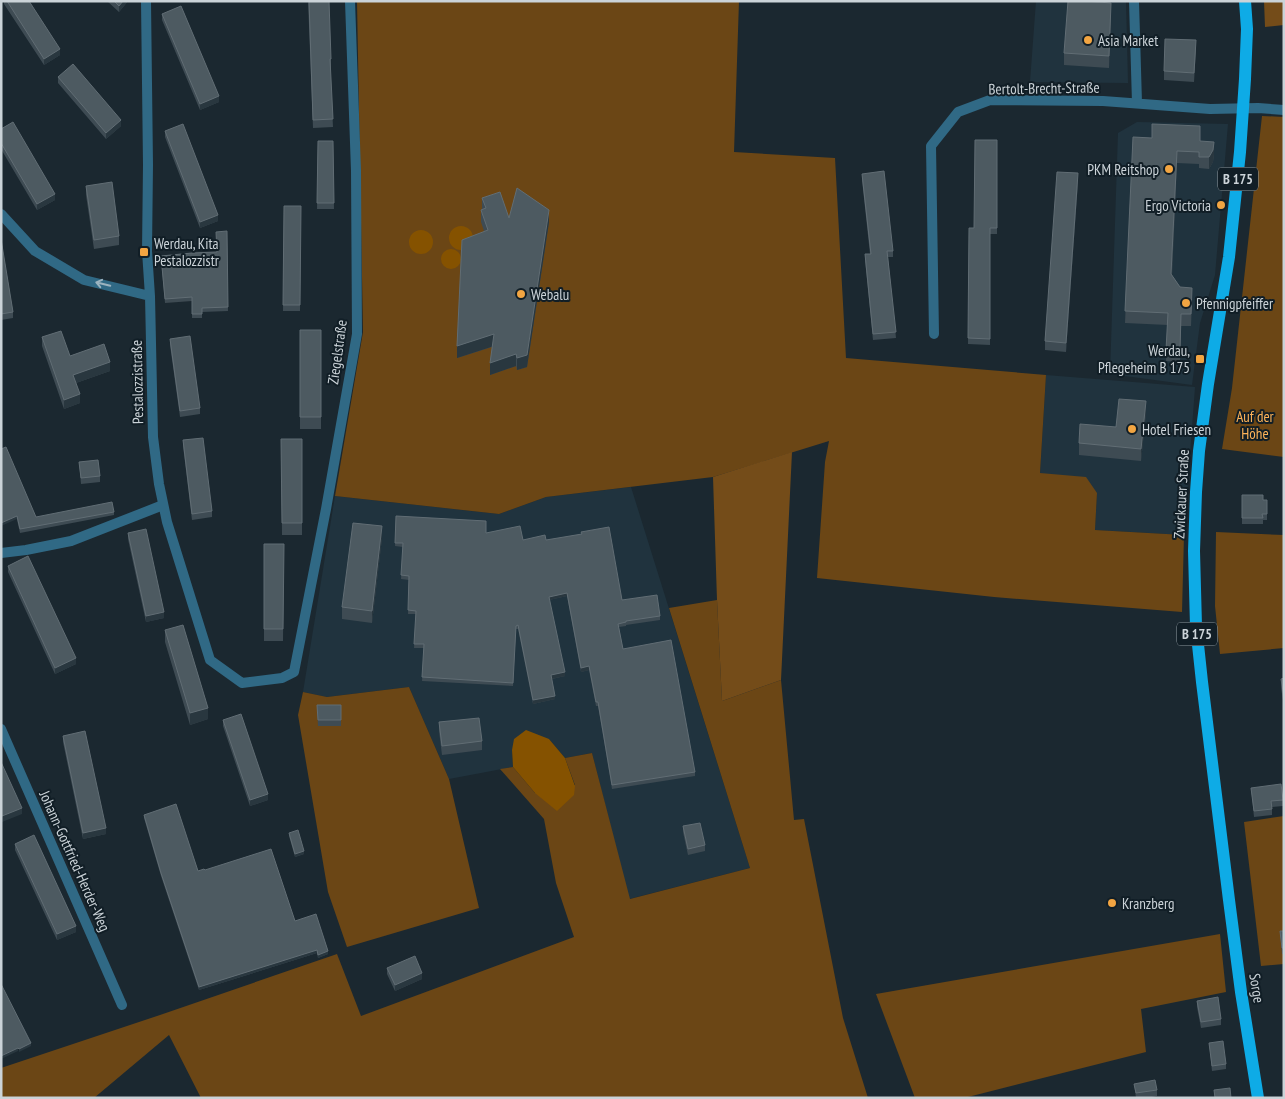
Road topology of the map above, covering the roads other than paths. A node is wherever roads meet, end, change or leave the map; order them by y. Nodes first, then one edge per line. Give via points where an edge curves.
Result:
1 (146, 1) edge
2 (350, 1) edge
3 (1134, 1) edge
4 (1245, 1) edge
5 (1136, 103) junction
6 (1244, 108) junction
7 (1284, 110) edge
8 (1, 214) edge
9 (150, 296) junction
10 (934, 334) dead end
11 (163, 505) junction
12 (1, 553) edge
13 (294, 672) joint
14 (1, 729) edge
15 (1226, 883) joint
16 (122, 1005) dead end
17 (1258, 1098) edge

1 - 9 street, Pestalozzistraße
2 - 13 street, Ziegelstraße via 357,334
3 - 5 street
4 - 6 main road, Zwickauer Straße / B 175
5 - 6 street, Bertolt-Brecht-Straße via 1210,109
5 - 10 street, Bertolt-Brecht-Straße via 990,100 958,112 931,146
6 - 7 street
6 - 15 main road, Zwickauer Straße / B 175 via 1229,256 1199,451 1194,551 1197,636
9 -> 8 street via 84,280 35,251
9 - 11 street, Pestalozzistraße via 154,437
11 - 12 street via 72,541
11 - 13 street, Pestalozzistraße via 210,660 242,683 282,678
14 - 16 street, Johann-Gottfried-Herder-Weg
15 - 17 main road, Sorge / B 175

